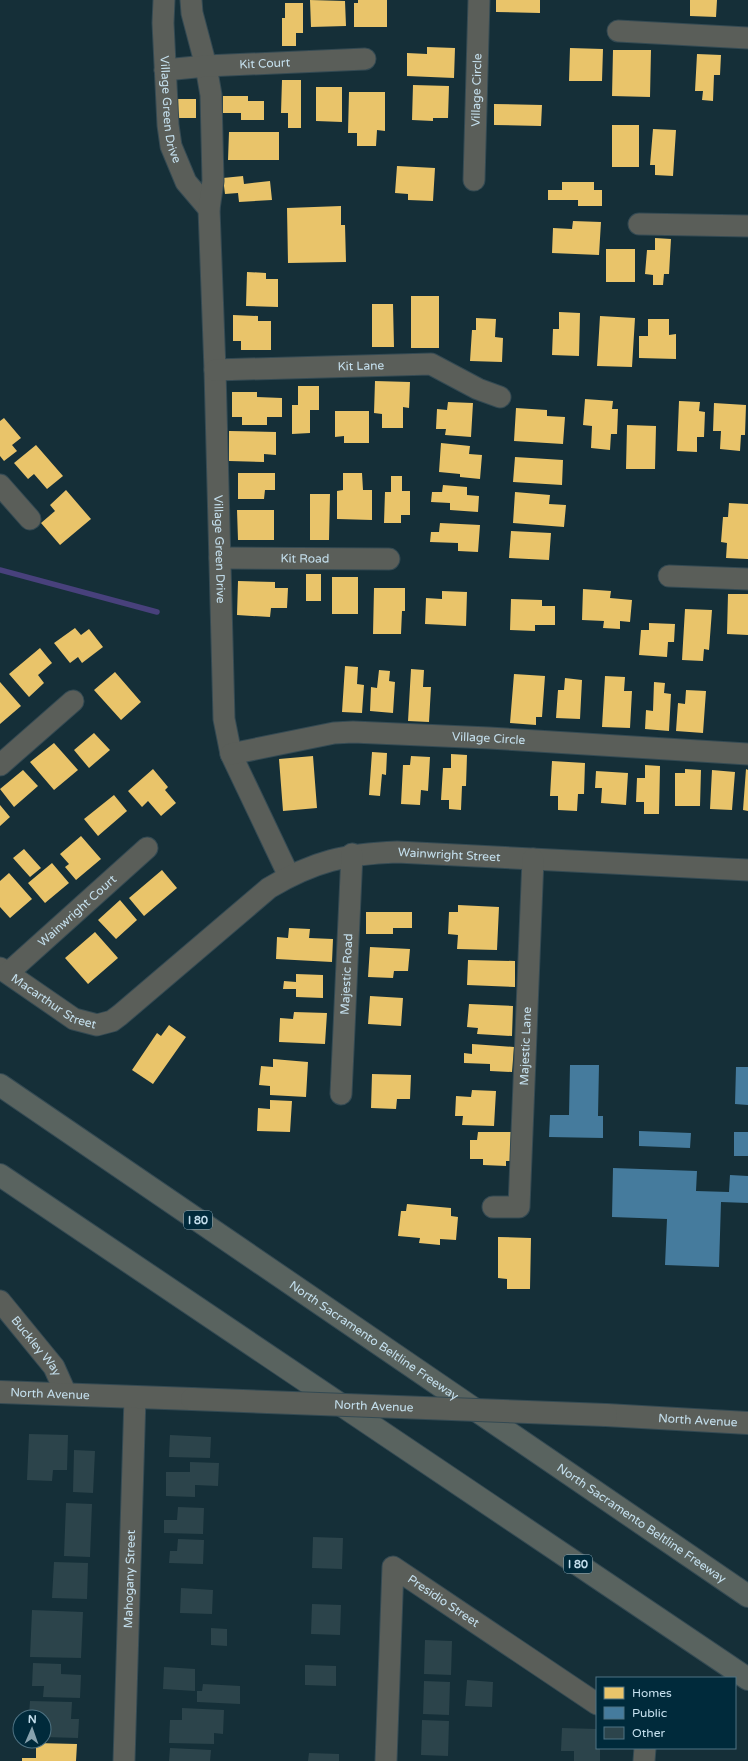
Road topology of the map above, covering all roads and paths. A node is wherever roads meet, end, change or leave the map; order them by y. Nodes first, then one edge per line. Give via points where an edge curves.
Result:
1 (164, 0) edge
2 (191, 0) edge
3 (479, 0) edge
4 (618, 31) dead end
5 (748, 38) edge
6 (365, 59) dead end
7 (206, 66) junction
8 (165, 70) junction
9 (474, 180) dead end
10 (209, 208) junction
11 (639, 224) dead end
12 (748, 226) edge
13 (215, 370) junction
14 (500, 397) dead end
15 (0, 485) edge
16 (30, 519) dead end
17 (220, 558) junction
18 (389, 559) dead end
19 (669, 576) dead end
20 (748, 579) edge
21 (73, 702) dead end
22 (231, 754) junction
23 (748, 754) edge
24 (0, 765) edge
25 (147, 848) dead end
26 (352, 854) junction
27 (533, 859) junction
28 (748, 870) edge
29 (289, 876) junction
30 (185, 961) joint
31 (4, 971) edge
32 (0, 1086) edge
33 (342, 1094) dead end
34 (0, 1175) edge
35 (493, 1206) dead end
36 (0, 1301) edge
37 (0, 1392) edge
38 (66, 1394) junction
39 (135, 1397) junction
40 (748, 1423) edge
41 (748, 1596) edge
42 (748, 1679) edge
43 (596, 1703) edge
44 (645, 1749) edge
45 (124, 1761) edge
46 (386, 1761) edge
47 (644, 1761) edge

1 - 8 street, Village Green Drive
2 - 7 street, Village Green Drive
3 - 9 street, Village Circle
4 - 5 street
6 - 7 street, Kit Court
7 - 8 street, Kit Court
7 - 10 street, Village Green Drive via 212,103 213,181
8 - 10 street, Village Green Drive via 171,146 186,182
10 - 13 street, Village Green Drive
11 - 12 street
13 - 14 street, Kit Lane via 431,364 478,389
13 - 17 street, Village Green Drive
15 - 16 street
17 - 18 street, Kit Road
17 - 22 street, Village Green Drive via 224,720
19 - 20 street
21 - 24 street
22 - 23 street, Village Circle via 353,732
22 - 29 street, Village Green Drive
25 - 31 street, Wainwright Court
26 - 27 street, Wainwright Street via 397,852
26 - 29 street, Wainwright Street
26 - 33 street, Majestic Road
27 - 28 street, Wainwright Street
27 - 35 street, Majestic Lane via 519,1207
29 - 30 street, Wainwright Street via 269,888
30 - 31 street, Macarthur Street via 112,1021 97,1025 74,1019
32 - 41 highway, North Sacramento Beltline Freeway / I 80
34 - 42 highway, I 80
36 - 38 street, Buckley Way via 54,1367
37 - 38 street, North Avenue
38 - 39 street, North Avenue
39 - 40 street, North Avenue, bridge
39 - 45 street, Mahogany Street
43 - 46 street, Presidio Street via 393,1567
44 - 47 street

